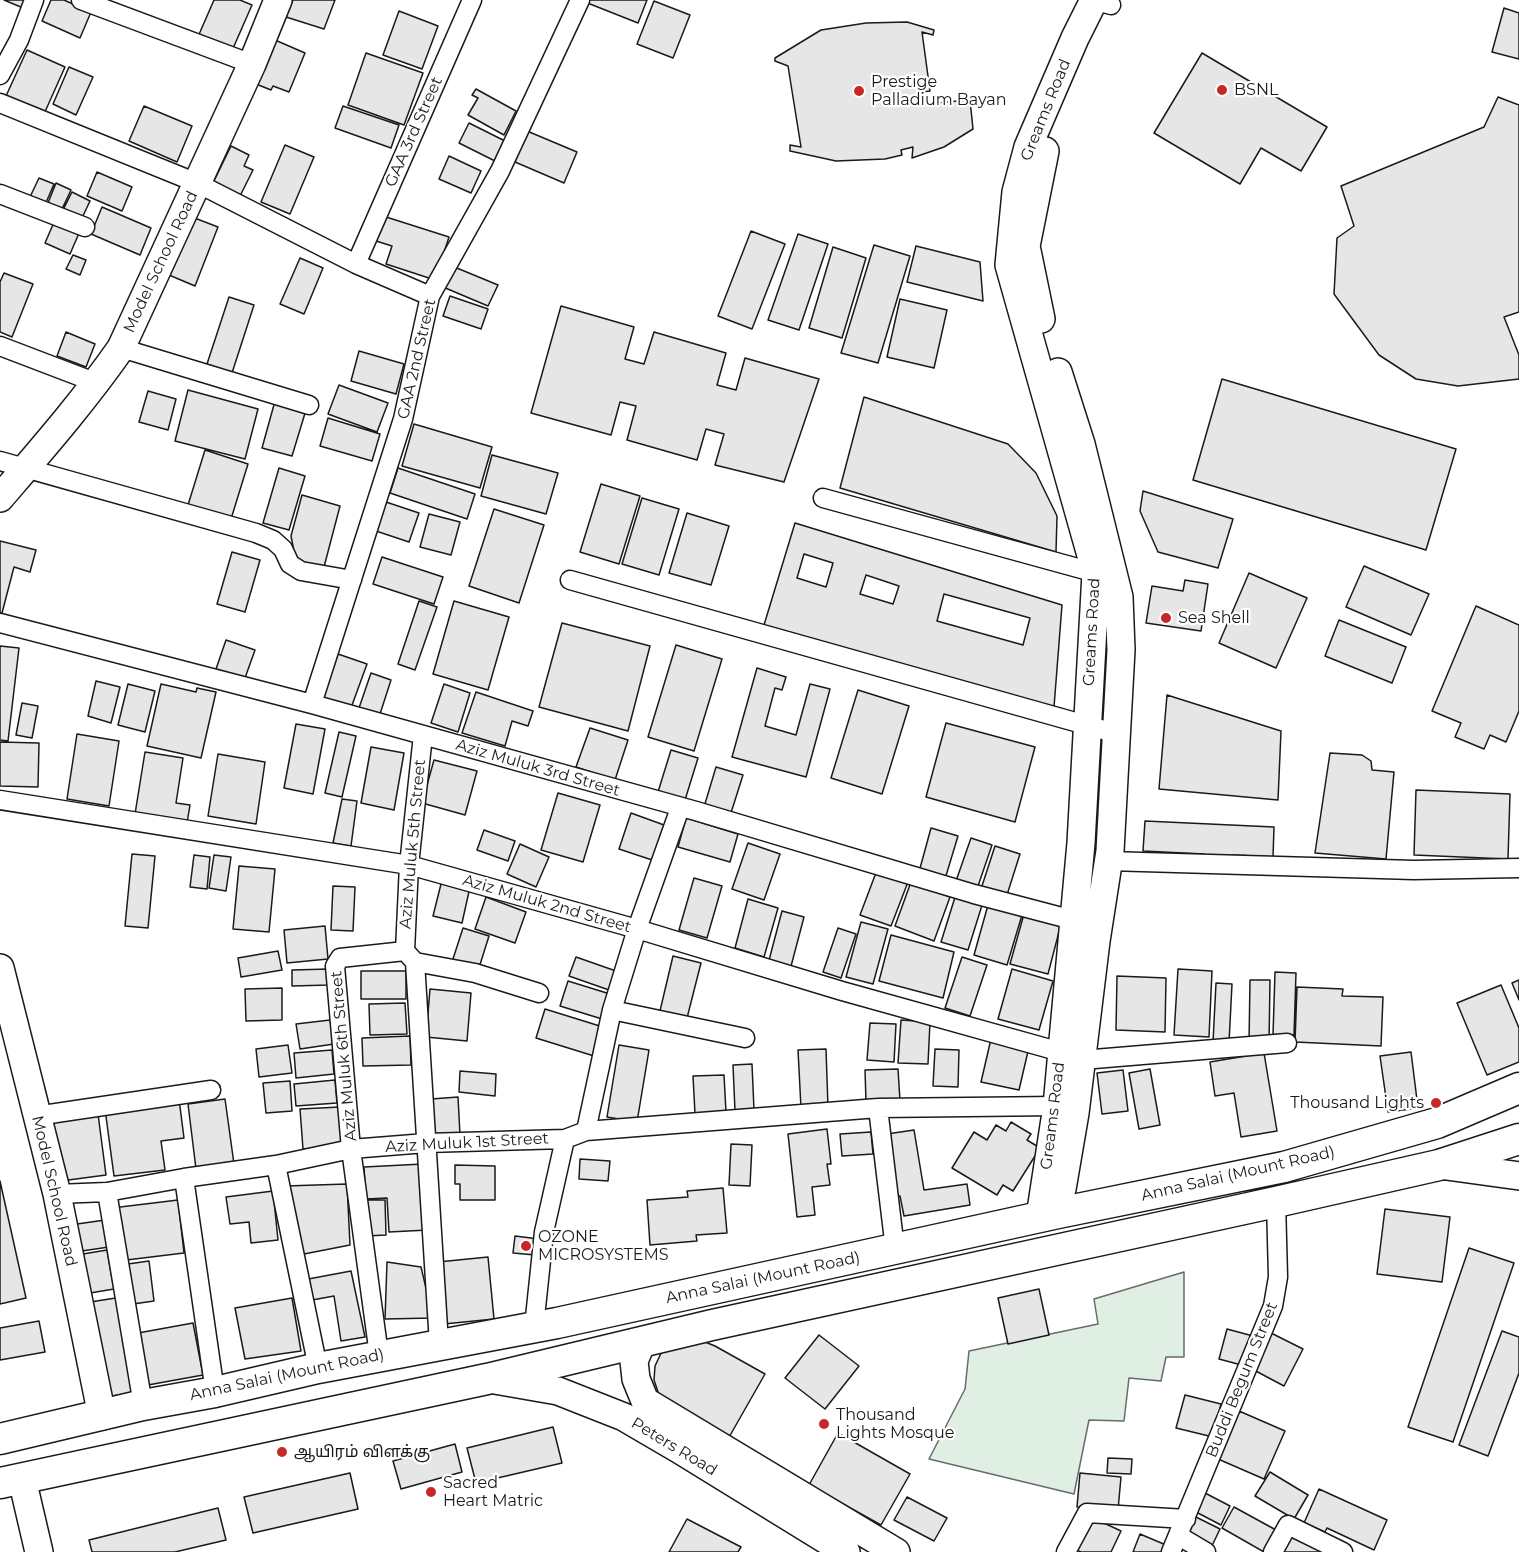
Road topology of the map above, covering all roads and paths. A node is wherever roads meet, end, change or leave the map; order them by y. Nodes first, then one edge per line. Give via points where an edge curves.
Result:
1 (34, 0) edge
2 (81, 0) edge
3 (472, 0) edge
4 (580, 0) edge
5 (274, 1) edge
6 (1101, 1) edge
7 (252, 64) junction
8 (0, 75) edge
9 (0, 103) edge
10 (197, 183) junction
11 (0, 194) edge
12 (84, 227) dead end
13 (356, 264) junction
14 (430, 296) junction
15 (0, 346) edge
16 (121, 348) junction
17 (97, 383) junction
18 (309, 405) dead end
19 (0, 461) edge
20 (28, 468) junction
21 (0, 498) edge
22 (823, 498) dead end
23 (1096, 573) junction
24 (352, 580) junction
25 (570, 580) dead end
26 (0, 623) edge
27 (312, 704) junction
28 (1088, 726) junction
29 (1118, 734) junction
30 (423, 735) junction
31 (0, 800) edge
32 (680, 808) junction
33 (1108, 861) junction
34 (409, 865) junction
35 (1519, 868) edge
36 (1073, 920) junction
37 (638, 929) junction
38 (410, 957) junction
39 (0, 968) edge
40 (539, 993) dead end
41 (612, 1010) junction
42 (745, 1038) dead end
43 (1287, 1043) dead end
44 (1071, 1056) junction
45 (1519, 1088) edge
46 (211, 1090) dead end
47 (1057, 1106) junction
48 (878, 1108) junction
49 (36, 1116) junction
50 (586, 1131) junction
51 (565, 1139) junction
52 (1518, 1141) edge
53 (426, 1143) junction
54 (351, 1149) junction
55 (276, 1165) junction
56 (1439, 1165) junction
57 (1519, 1176) edge
58 (184, 1178) junction
59 (107, 1192) junction
60 (57, 1194) junction
61 (1276, 1202) junction
62 (1049, 1215) junction
63 (895, 1249) junction
64 (534, 1328) junction
65 (642, 1342) junction
66 (439, 1344) junction
67 (379, 1355) junction
68 (318, 1368) junction
69 (487, 1379) junction
70 (215, 1392) junction
71 (143, 1405) junction
72 (102, 1416) junction
73 (0, 1439) edge
74 (11, 1481) edge
75 (778, 1495) junction
76 (1186, 1519) junction
77 (1175, 1544) edge
78 (39, 1552) edge
79 (846, 1552) edge
80 (896, 1552) edge
81 (1066, 1552) edge
82 (1206, 1552) edge
83 (1273, 1552) edge
84 (1342, 1552) edge

1 - 8 street
2 - 7 street
3 - 13 street, GAA 3rd Street
4 - 14 street, GAA 2nd Street via 500,171
5 - 7 street, Model School Road
6 - 23 street, Greams Road via 1075,38 1028,147 1016,192 1009,265
6 - 29 street, Greams Road via 1042,159 1026,246 1040,317 1081,444 1119,597
7 - 10 street, Model School Road
9 - 10 street
10 - 13 street
10 - 16 street, Model School Road
11 - 12 street
13 - 14 street
14 - 24 street, GAA 2nd Street via 403,418
15 - 17 street
16 - 17 street, Model School Road
16 - 18 street
17 - 20 street, Model School Road
19 - 20 street
20 - 21 street, Model School Road
20 - 24 street via 256,533 273,540 290,564 301,571
22 - 23 street
23 - 28 street, Greams Road
24 - 27 street, GAA 2nd Street
25 - 28 street
26 - 27 street, Aziz Muluk 3rd Street
27 - 30 street, Aziz Muluk 3rd Street
28 - 29 street
28 - 36 street, Greams Road
29 - 33 street, Greams Road
30 - 32 street, Aziz Muluk 3rd Street
30 - 34 street, Aziz Muluk 5th Street
31 - 34 street, Aziz Muluk 2nd Street
32 - 36 street, Aziz Muluk 3rd Street
32 - 37 street
33 - 35 street via 1414,870
33 - 44 street, Greams Road
34 - 37 street, Aziz Muluk 2nd Street
34 - 38 street, Aziz Muluk 5th Street
36 - 44 street, Greams Road
37 - 41 street
37 - 44 street, Aziz Muluk 2nd Street
38 - 40 street
38 - 53 street, Aziz Muluk 5th Street
38 - 54 street, Aziz Muluk 6th Street via 340,958 335,966
39 - 49 street, Model School Road
41 - 42 street
41 - 50 street
43 - 44 street
44 - 47 street, Greams Road
44 - 62 street, Greams Road via 1076,1113
45 - 62 main road, Anna Salai (Mount Road) via 1437,1123 1284,1167
46 - 49 street
47 - 48 street, Aziz Muluk 1st Street
47 - 62 street, Greams Road
48 - 50 street, Aziz Muluk 1st Street
48 - 63 street
49 - 60 street, Model School Road
50 - 51 street, Aziz Muluk 1st Street
51 - 53 street, Aziz Muluk 1st Street
51 - 64 street via 544,1232
52 - 56 main road, Anna Salai (Mount Road)
53 - 54 street, Aziz Muluk 1st Street
53 - 66 street, Aziz Muluk 5th Street
54 - 55 street, Aziz Muluk 1st Street
54 - 67 street
55 - 58 street, Aziz Muluk 1st Street
55 - 68 street
56 - 57 street
56 - 61 main road, Anna Salai (Mount Road)
58 - 59 street, Aziz Muluk 1st Street
58 - 70 street
59 - 60 street, Aziz Muluk 1st Street
59 - 71 street
60 - 72 street, Model School Road
61 - 65 main road, Anna Salai (Mount Road)
61 - 76 street, Buddi Begum Street via 1278,1277 1273,1305
62 - 63 main road, Anna Salai (Mount Road)
63 - 64 main road, Anna Salai (Mount Road)
64 - 66 main road, Anna Salai (Mount Road)
65 - 69 main road, Anna Salai (Mount Road)
65 - 75 street, Peters Road via 634,1361 645,1401
66 - 67 main road, Anna Salai (Mount Road)
67 - 68 main road, Anna Salai (Mount Road)
68 - 70 main road, Anna Salai (Mount Road)
69 - 74 main road, Anna Salai (Mount Road)
69 - 75 street, Peters Road via 558,1391 624,1417
70 - 71 main road, Anna Salai (Mount Road)
71 - 72 main road, Anna Salai (Mount Road)
72 - 73 main road, Anna Salai (Mount Road)
74 - 78 street
75 - 79 street, Peters Road
75 - 80 street, Peters Road
76 - 77 street, Buddi Begum Street
76 - 81 street via 1087,1512
77 - 82 street
83 - 84 street via 1288,1526

